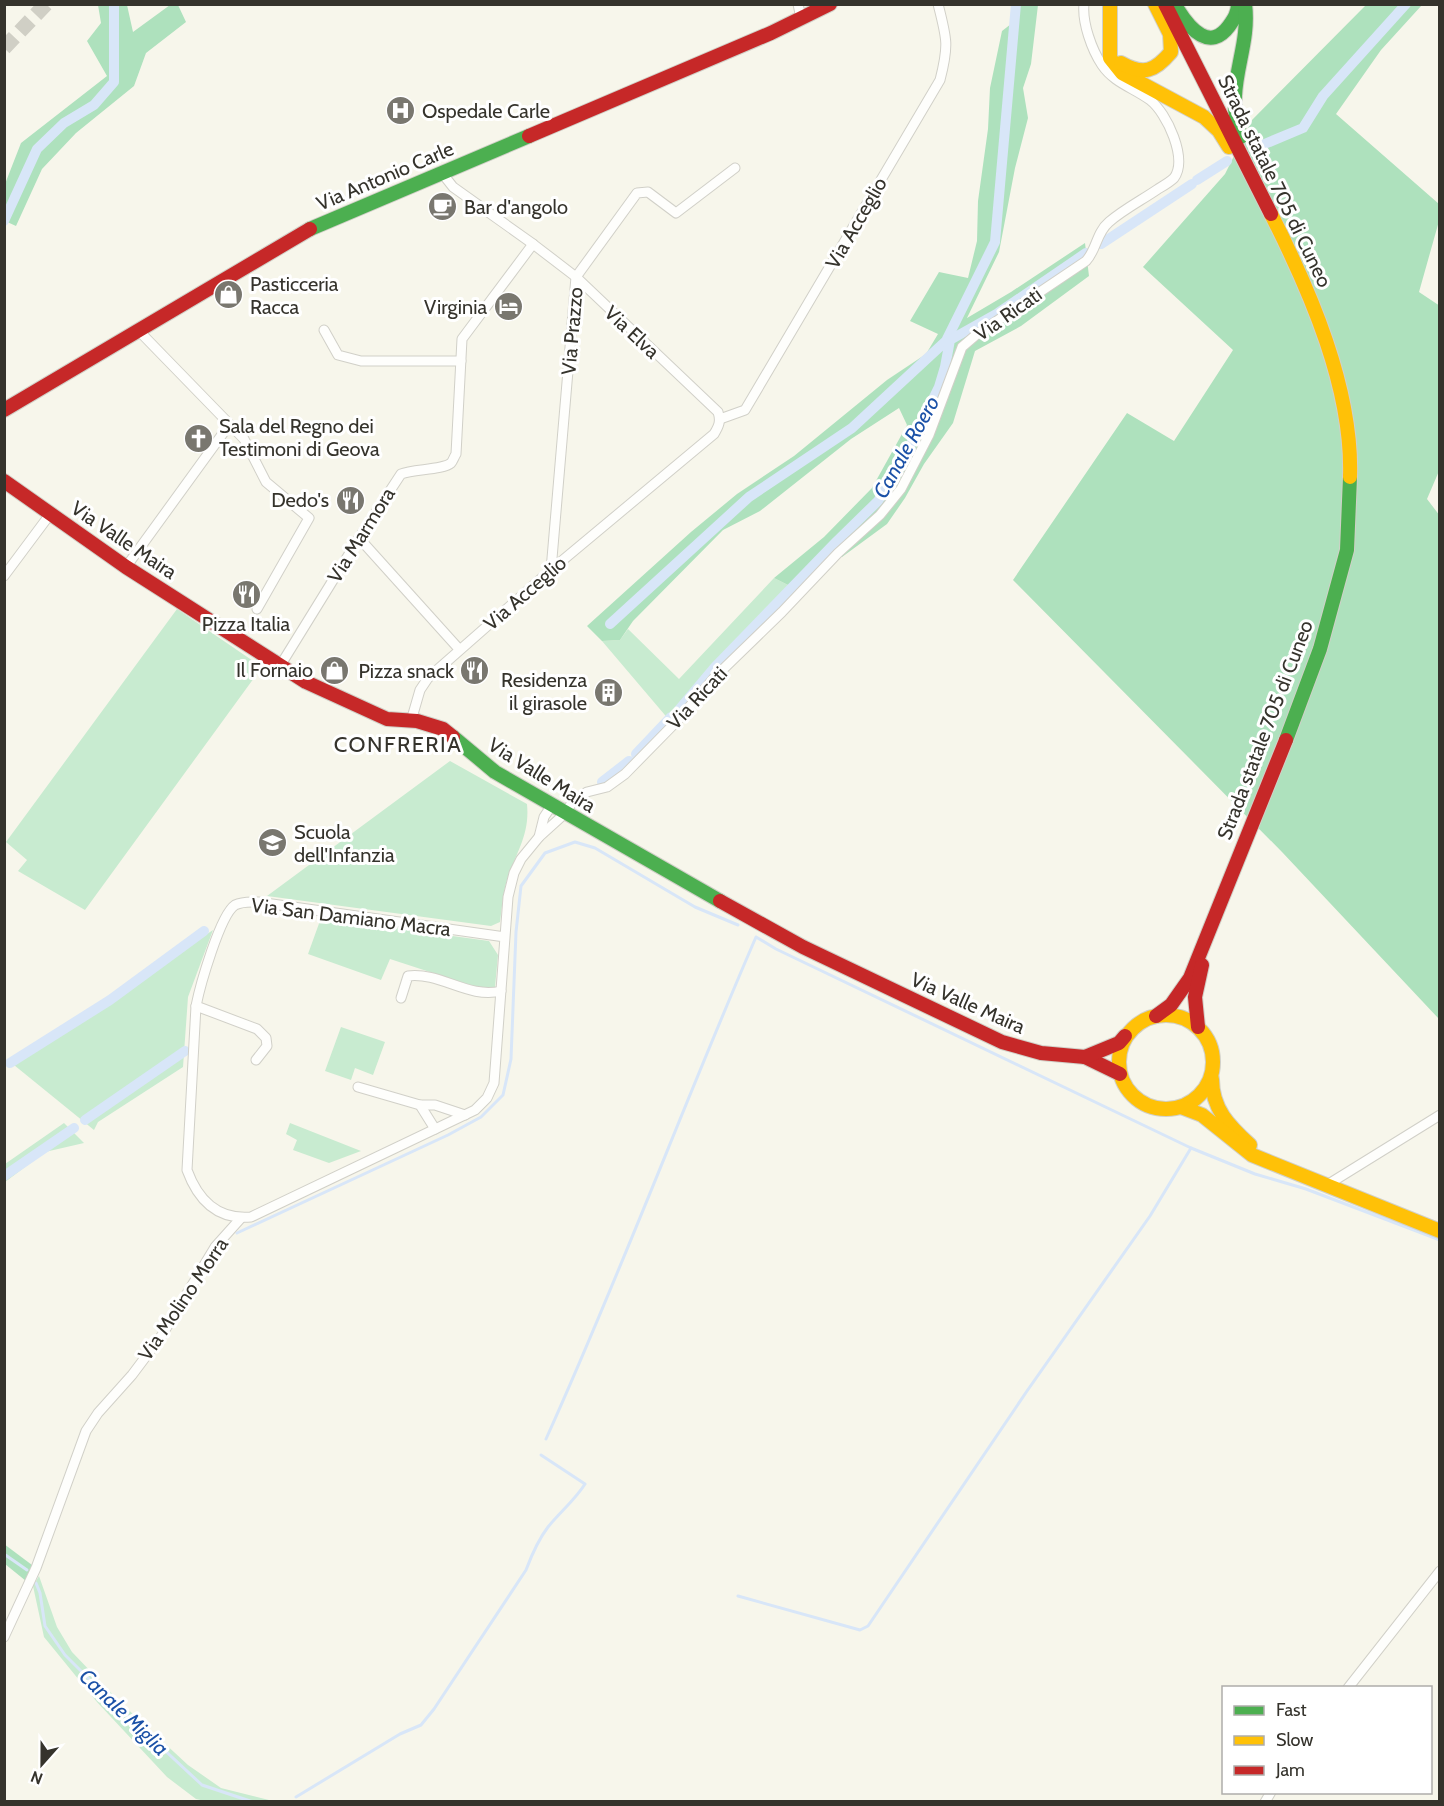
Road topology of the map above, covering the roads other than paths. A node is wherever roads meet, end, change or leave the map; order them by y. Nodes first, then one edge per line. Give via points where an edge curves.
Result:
1 (830, 4) edge
2 (938, 4) edge
3 (1084, 4) edge
4 (1110, 4) edge
5 (1155, 4) edge
6 (1165, 4) edge
7 (1175, 4) edge
8 (1238, 4) edge
9 (1245, 4) edge
10 (799, 11) edge
11 (1110, 46) junction
12 (735, 168) dead end
13 (442, 173) junction
14 (533, 244) junction
15 (1293, 256) junction
16 (576, 277) junction
17 (138, 330) junction
18 (324, 330) dead end
19 (461, 361) junction
20 (4, 410) edge
21 (720, 419) junction
22 (229, 424) junction
23 (4, 481) edge
24 (51, 513) junction
25 (359, 538) junction
26 (126, 567) junction
27 (551, 570) junction
28 (4, 576) edge
29 (257, 609) dead end
30 (459, 649) junction
31 (280, 666) junction
32 (411, 721) junction
33 (552, 805) junction
34 (565, 812) junction
35 (539, 837) junction
36 (1210, 931) junction
37 (505, 937) junction
38 (501, 991) junction
39 (401, 998) dead end
40 (196, 1006) junction
41 (1156, 1016) junction
42 (1198, 1028) junction
43 (1129, 1032) junction
44 (1085, 1057) junction
45 (256, 1060) dead end
46 (1213, 1062) junction
47 (1120, 1074) junction
48 (358, 1087) dead end
49 (420, 1105) junction
50 (1181, 1107) junction
51 (465, 1114) junction
52 (1440, 1115) edge
53 (435, 1129) junction
54 (1267, 1160) junction
55 (1323, 1184) junction
56 (241, 1218) junction
57 (1440, 1231) edge
58 (1440, 1570) edge
59 (4, 1637) edge
60 (1350, 1686) edge

1 - 10 main road, Via Antonio Carle
2 - 21 street, Via Acceglio via 947,39 940,80 745,410
3 - 34 street, Via Ricati via 1083,15 1102,66 1122,85 1150,100 1163,116 1176,142 1178,163 1174,178 1108,223 1086,261 962,347 929,435 901,489 879,515 714,678 625,774 607,787 587,792
4 - 11 main road
5 - 11 main road via 1170,34 1171,52 1159,67 1147,71 1131,69 1121,63
6 - 15 main road, Strada statale 705 di Cuneo
7 - 8 main road via 1186,24 1199,36 1215,38 1227,32 1239,11
9 - 15 main road via 1233,115 1287,234
10 - 13 main road, Via Antonio Carle via 771,33
11 - 15 main road via 1110,58 1122,73 1204,117 1219,131 1275,240
12 - 16 street, Via Prazzo via 676,213 648,192 637,193
13 - 14 street, Via Elva via 453,187
13 - 17 main road, Via Antonio Carle via 304,232
14 - 16 street, Via Elva
14 - 19 street, Via Marmora via 462,339
15 - 36 main road, Strada statale 705 di Cuneo via 1315,309 1348,431 1347,550 1320,649 1295,719
16 - 21 street, Via Elva via 718,412
16 - 27 street, Via Prazzo
17 - 20 main road, Via Antonio Carle
17 - 22 street
18 - 19 street via 338,355 361,361
19 - 25 street, Via Marmora via 456,454 450,464 401,474
21 - 27 street, Via Acceglio via 714,434
22 - 26 street
22 - 29 street via 244,439 266,482 309,518
23 - 24 main road, Via Valle Maira
24 - 26 main road, Via Valle Maira
24 - 28 street
25 - 30 street
25 - 31 street, Via Marmora
26 - 31 main road, Via Valle Maira
27 - 30 street, Via Acceglio
30 - 32 street, Via Acceglio via 428,678 420,690
31 - 32 main road, Via Valle Maira via 378,716
32 - 33 main road, Via Valle Maira via 443,729 495,772
33 - 34 main road, Via Valle Maira
33 - 35 street, Via Molino Morra
34 - 35 street, Via Molino Morra
34 - 44 main road, Via Valle Maira via 776,933 993,1038 1031,1051
35 - 37 street, Via Molino Morra via 514,873
36 - 41 main road, Strada statale 705 di Cuneo via 1190,978 1171,1005
36 - 42 main road, Strada statale 705 di Cuneo via 1195,997
37 - 38 street, Via Molino Morra
37 - 40 street, Via San Damiano Macra via 245,902 234,906 225,918 200,984
38 - 39 street via 476,993 422,974 408,976
38 - 51 street, Via Molino Morra via 494,1083 487,1098
40 - 45 street via 257,1029 266,1038 267,1046
40 - 56 street, Via San Damiano Macra via 187,1170 194,1188 208,1204 228,1216
41 - 42 main road via 1186,1019
41 - 43 main road
42 - 46 main road via 1206,1037
43 - 44 main road, Via Valle Maira via 1119,1043
43 - 47 main road via 1120,1052
44 - 47 main road, Via Valle Maira
46 - 50 main road via 1204,1090
46 - 54 main road via 1211,1093 1216,1106
47 - 50 main road via 1126,1088 1150,1107
48 - 49 street
49 - 51 street
49 - 53 street
50 - 54 main road via 1198,1111 1238,1147
51 - 53 street, Via Molino Morra
52 - 55 street
53 - 56 street, Via Molino Morra via 251,1217
54 - 55 main road
55 - 57 main road
56 - 59 street, Via Molino Morra via 215,1247 162,1335 86,1431 36,1568
58 - 60 street

